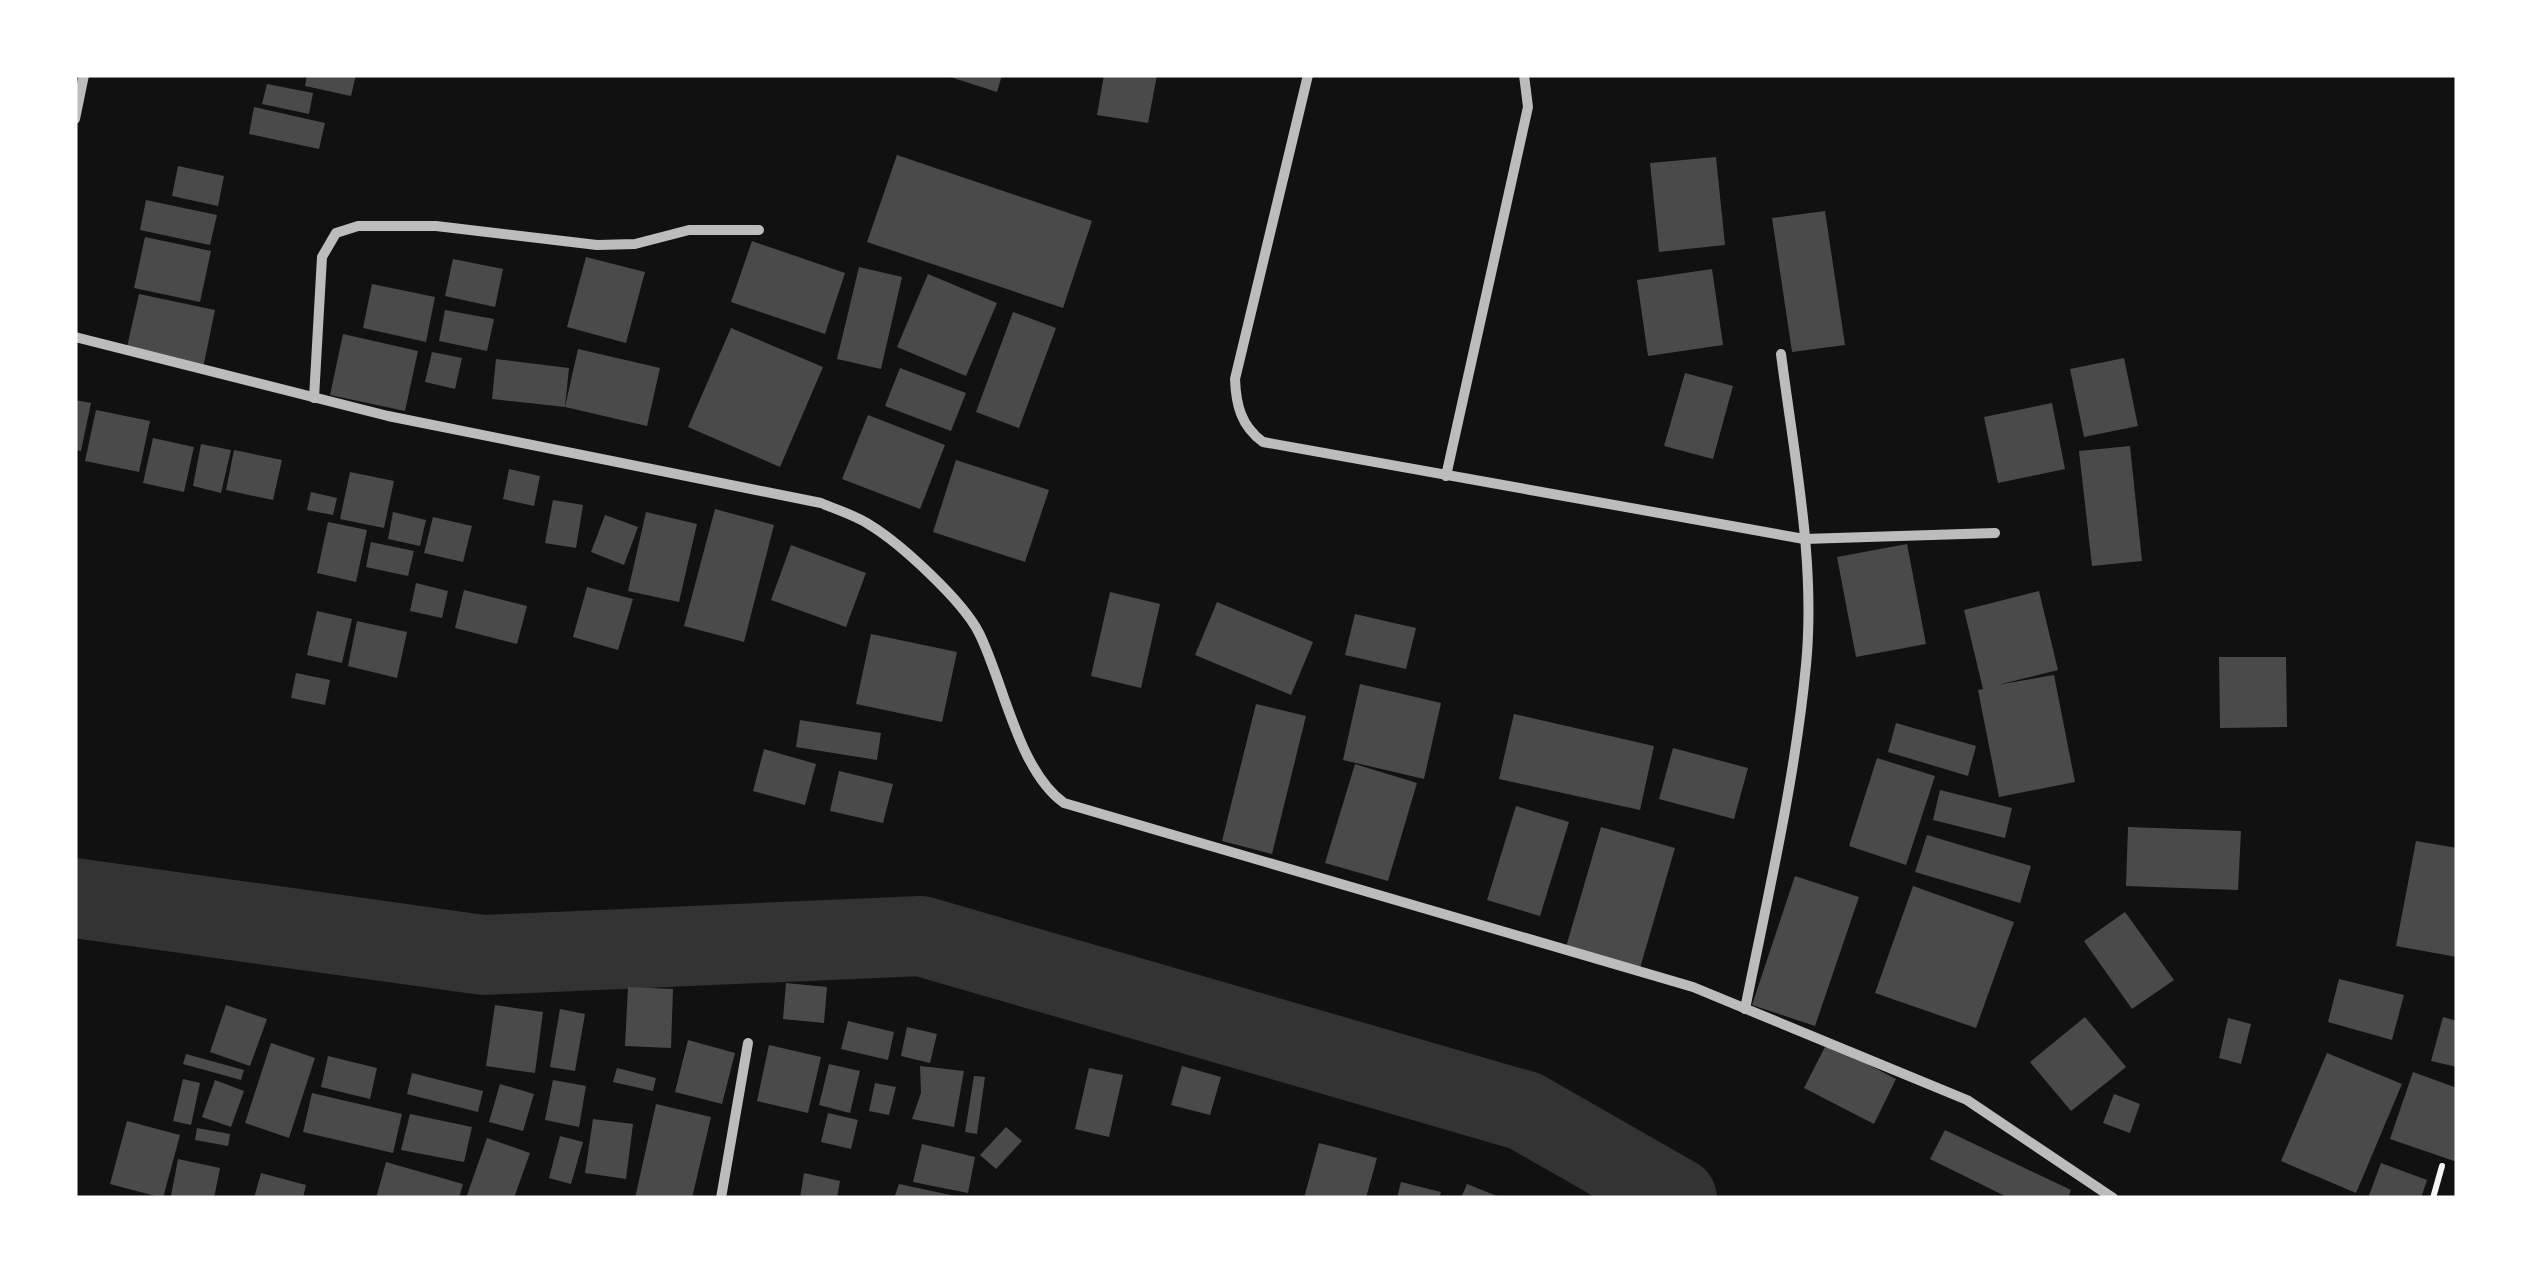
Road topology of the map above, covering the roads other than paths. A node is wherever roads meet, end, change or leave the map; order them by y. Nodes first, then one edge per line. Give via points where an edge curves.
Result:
1 (84, 75) edge
2 (1308, 75) edge
3 (1524, 75) edge
4 (75, 119) edge
5 (758, 230) dead end
6 (75, 338) edge
7 (1780, 354) dead end
8 (314, 398) junction
9 (1446, 476) junction
10 (1995, 533) dead end
11 (1804, 539) junction
12 (1746, 1009) junction
13 (748, 1044) dead end
14 (721, 1198) edge
15 (2113, 1198) edge

1 - 4 street
2 - 9 street via 1236,379 1236,406 1263,442
3 - 9 street via 1528,107
5 - 8 street via 689,230 596,246 436,226 346,228 322,257
6 - 8 street
7 - 11 street
8 - 12 street via 821,502 870,524 974,624 1030,762 1064,803 1692,987
9 - 11 street
10 - 11 street
11 - 12 street via 1806,666
12 - 15 street via 1967,1100
13 - 14 street

